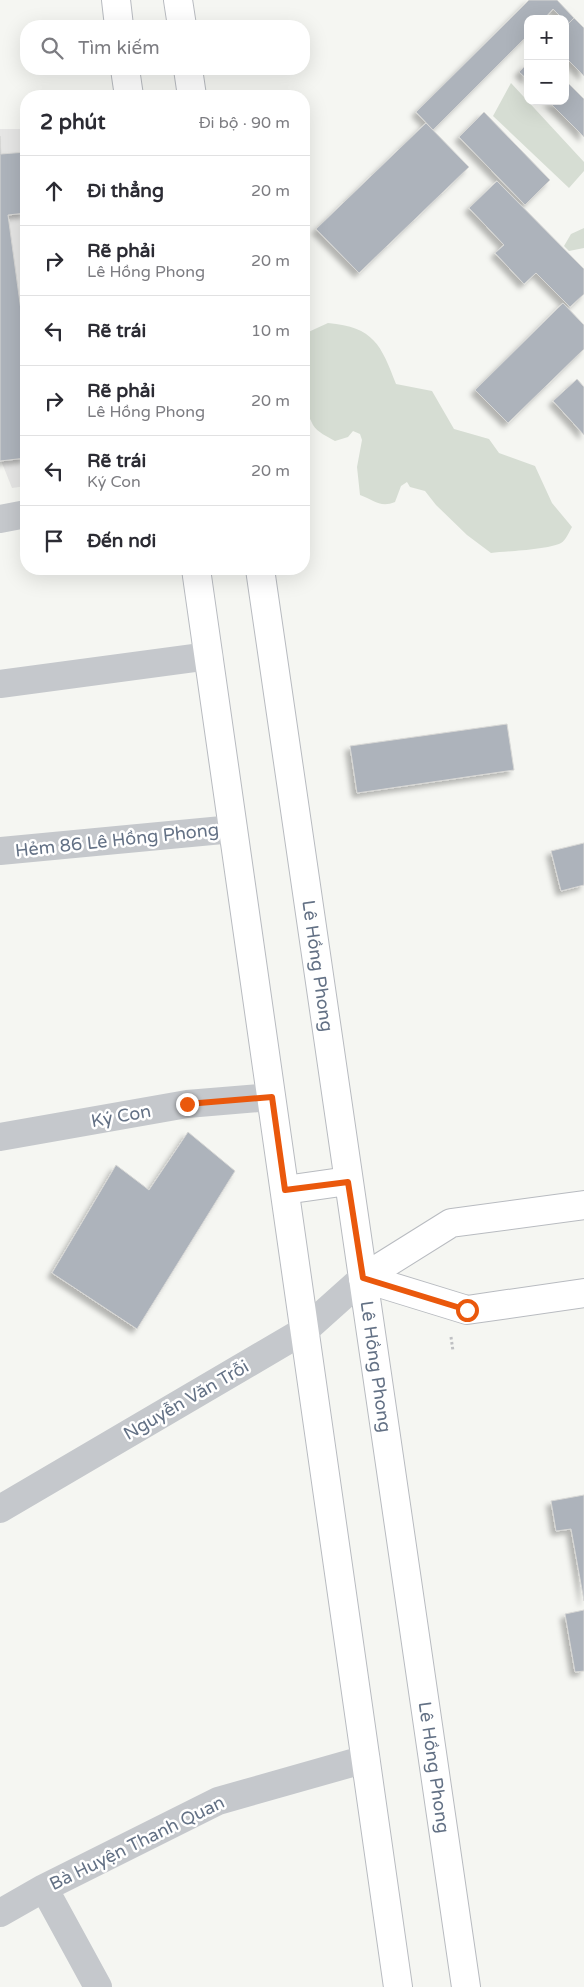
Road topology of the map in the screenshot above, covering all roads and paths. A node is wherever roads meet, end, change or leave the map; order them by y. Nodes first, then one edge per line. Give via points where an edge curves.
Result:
1 (116, 0) edge
2 (178, 0) edge
3 (118, 20) edge
4 (181, 20) edge
5 (126, 75) edge
6 (189, 75) edge
7 (128, 90) edge
8 (191, 90) edge
9 (20, 515) edge
10 (0, 519) edge
11 (197, 575) edge
12 (261, 575) edge
13 (209, 656) junction
14 (0, 684) edge
15 (233, 828) junction
16 (0, 851) edge
17 (272, 1097) junction
18 (0, 1137) edge
19 (348, 1182) junction
20 (285, 1190) junction
21 (584, 1204) edge
22 (363, 1278) junction
23 (584, 1292) edge
24 (305, 1330) junction
25 (0, 1509) edge
26 (366, 1759) junction
27 (44, 1888) junction
28 (0, 1913) edge
29 (98, 1987) edge
30 (398, 1987) edge
31 (466, 1987) edge

1 - 3 main road
2 - 4 main road
5 - 7 main road
6 - 8 main road
9 - 10 street
11 - 13 main road
12 - 19 main road, Lê Hồng Phong
13 - 14 street
13 - 15 main road
15 - 16 street, Hẻm 86 Lê Hồng Phong
15 - 17 main road
17 - 18 street, Ký Con via 187,1104
17 - 20 main road
19 - 20 main road
19 - 22 main road, Lê Hồng Phong
20 - 24 main road
21 - 22 main road via 451,1223
22 - 23 main road via 467,1310
22 - 24 street, Nguyễn Văn Trỗi
22 - 31 main road, Lê Hồng Phong
24 - 25 street, Nguyễn Văn Trỗi
24 - 26 main road
26 - 27 street, Bà Huyện Thanh Quan via 218,1801
26 - 30 main road
27 - 28 street, Bà Huyện Thanh Quan
27 - 29 street

